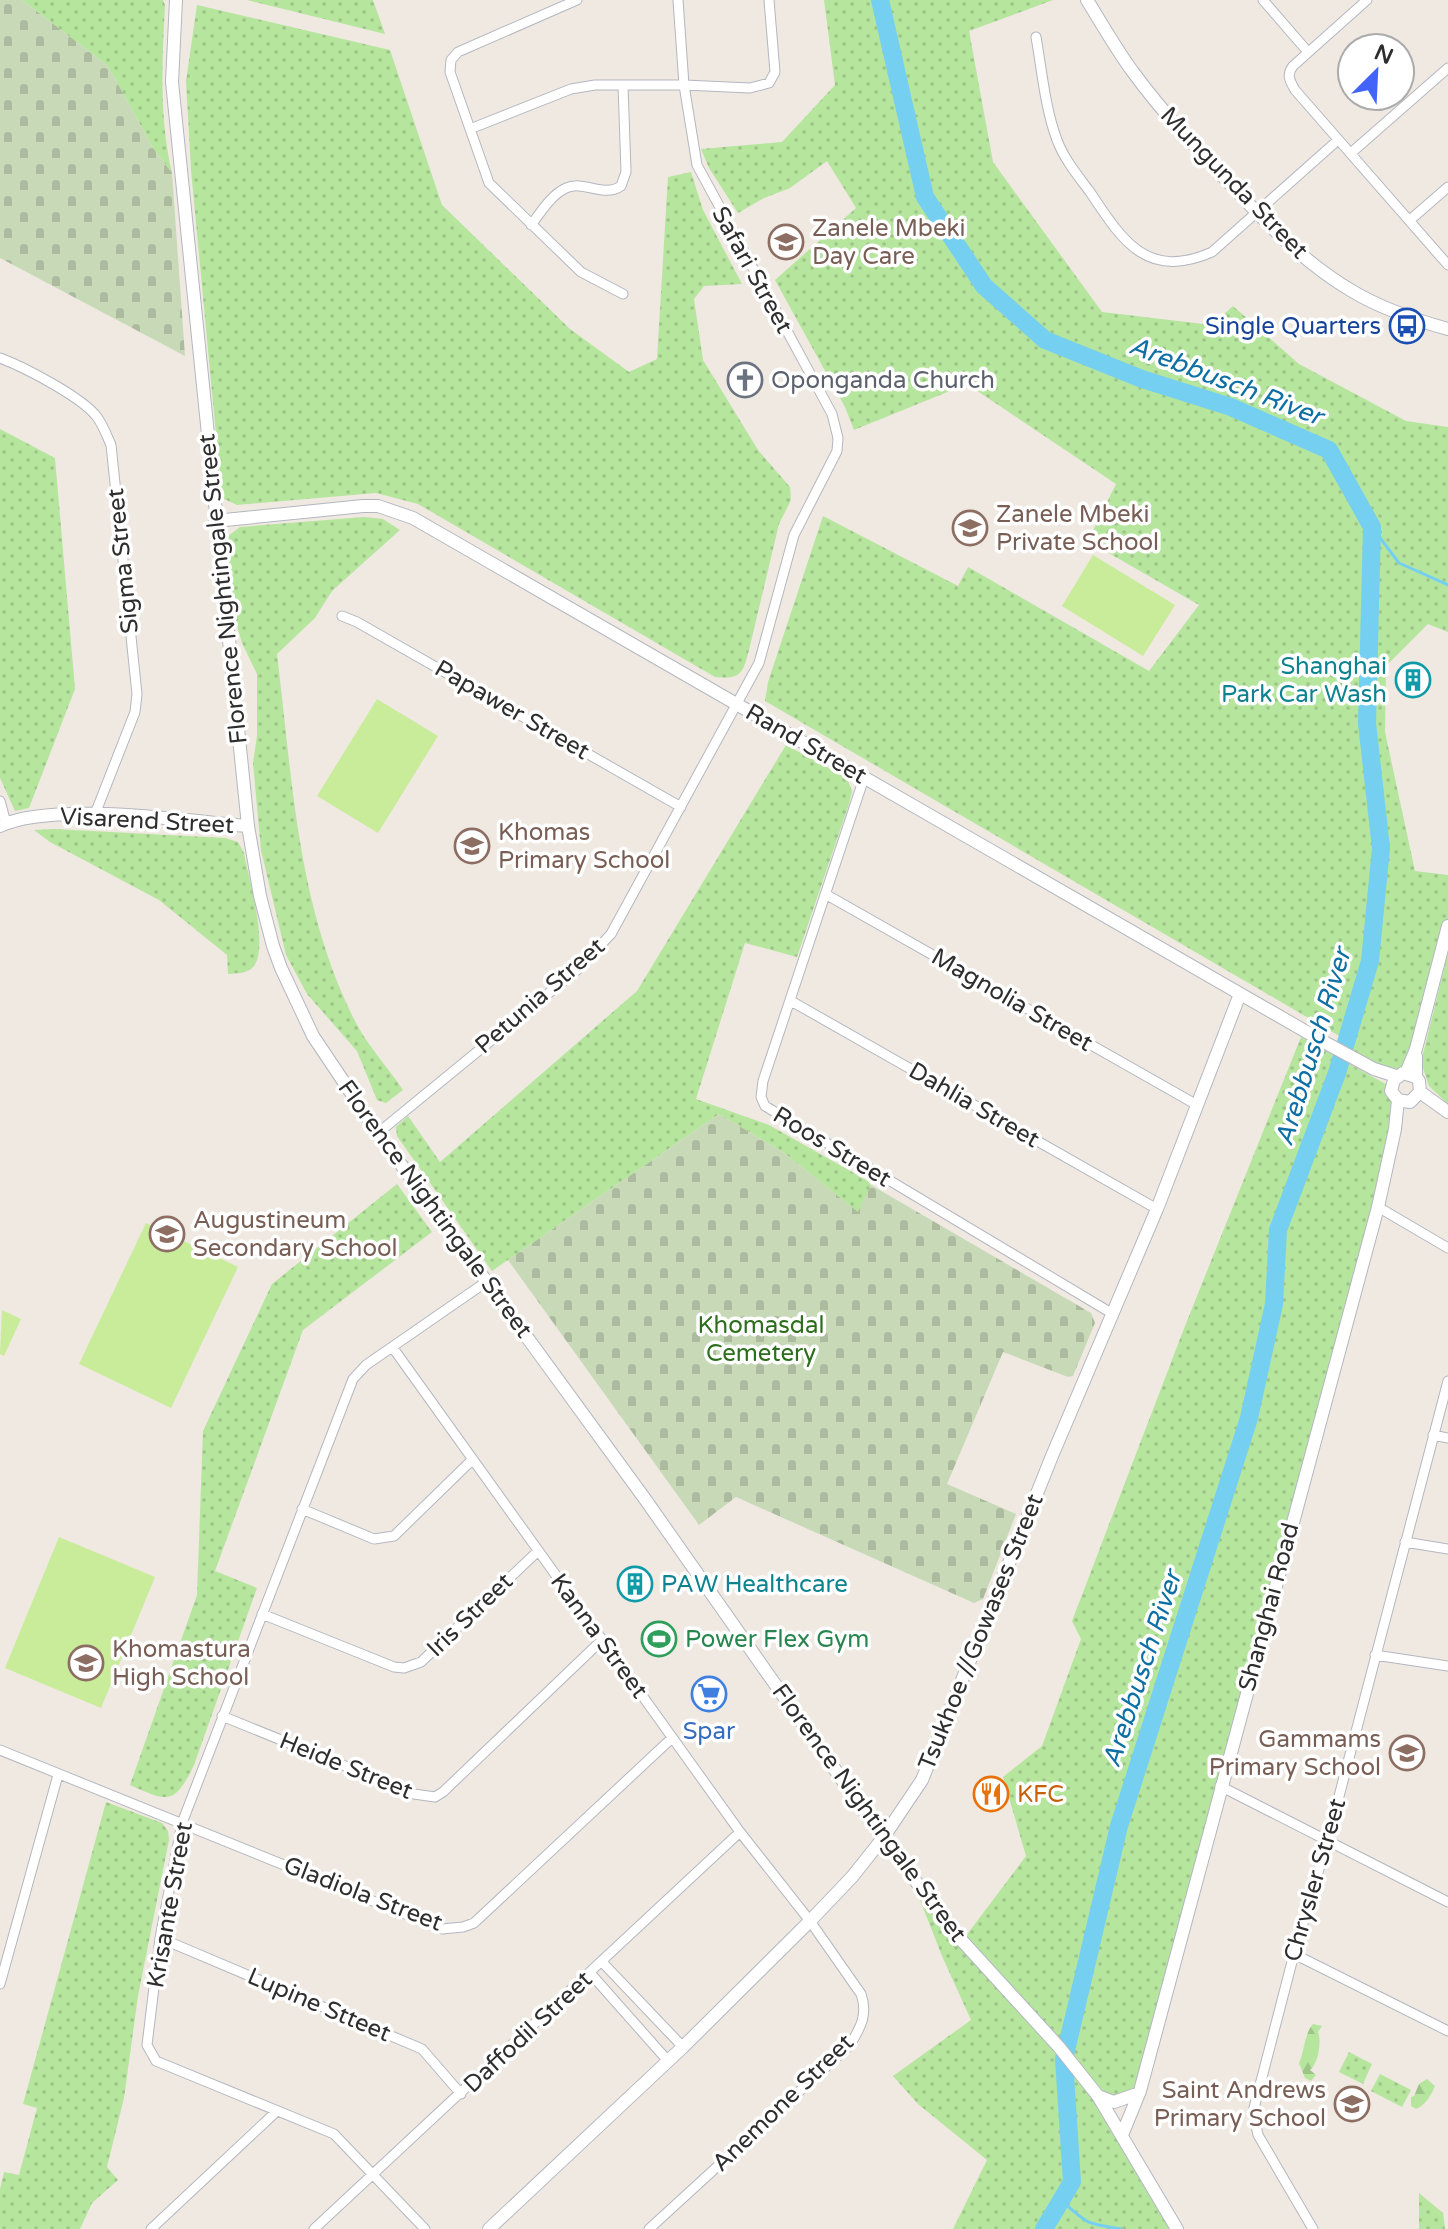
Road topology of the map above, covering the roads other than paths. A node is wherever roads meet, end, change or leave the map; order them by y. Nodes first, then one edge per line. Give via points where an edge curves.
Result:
1 (176, 0) edge
2 (577, 0) edge
3 (678, 0) edge
4 (769, 0) edge
5 (1087, 0) edge
6 (1263, 0) edge
7 (1367, 0) edge
8 (1036, 37) dead end
9 (1308, 52) junction
10 (1448, 68) edge
11 (623, 85) junction
12 (684, 85) junction
13 (470, 129) junction
14 (1338, 140) junction
15 (1351, 153) junction
16 (1448, 187) edge
17 (1255, 211) junction
18 (1410, 220) junction
19 (531, 225) junction
20 (1448, 265) edge
21 (623, 294) dead end
22 (1448, 327) edge
23 (0, 358) edge
24 (215, 521) junction
25 (342, 616) dead end
26 (739, 705) junction
27 (864, 778) junction
28 (0, 801) edge
29 (681, 807) junction
30 (95, 814) junction
31 (3, 824) edge
32 (248, 826) junction
33 (827, 895) junction
34 (1448, 926) edge
35 (1240, 994) junction
36 (791, 1001) junction
37 (1402, 1078) junction
38 (1410, 1099) junction
39 (1197, 1105) junction
40 (1445, 1110) edge
41 (378, 1133) junction
42 (1378, 1207) junction
43 (1157, 1209) junction
44 (1448, 1248) edge
45 (486, 1282) junction
46 (1113, 1314) junction
47 (393, 1348) junction
48 (1448, 1381) edge
49 (1433, 1435) junction
50 (1448, 1438) edge
51 (472, 1460) junction
52 (302, 1509) junction
53 (1405, 1542) junction
54 (1448, 1549) edge
55 (538, 1551) junction
56 (262, 1614) junction
57 (602, 1640) junction
58 (1375, 1655) junction
59 (1448, 1666) edge
60 (222, 1716) junction
61 (672, 1738) junction
62 (0, 1750) edge
63 (58, 1775) junction
64 (1220, 1786) junction
65 (182, 1823) junction
66 (740, 1832) junction
67 (883, 1838) junction
68 (1327, 1842) junction
69 (1448, 1902) edge
70 (810, 1921) junction
71 (160, 1938) junction
72 (1294, 1954) junction
73 (603, 1963) junction
74 (591, 1974) junction
75 (0, 1984) edge
76 (1448, 2031) edge
77 (683, 2047) junction
78 (668, 2061) junction
79 (1137, 2090) junction
80 (461, 2094) junction
81 (1098, 2096) junction
82 (277, 2111) junction
83 (1120, 2132) junction
84 (374, 2174) junction
85 (151, 2229) edge
86 (314, 2229) edge
87 (425, 2229) edge
88 (489, 2229) edge
89 (649, 2229) edge
90 (1177, 2229) edge
91 (1313, 2229) edge

1 - 24 street, Florence Nightingale Street via 172,82
2 - 13 street via 454,55 450,72
3 - 12 street, Safari Street
4 - 12 street via 775,72 769,83 750,88
5 - 17 street, Mungunda Street via 1151,96
6 - 9 street
7 - 9 street
8 - 17 street via 1058,143 1117,233 1137,253 1174,261 1195,259 1212,252
9 - 14 street via 1289,71 1289,78
10 - 15 street
11 - 12 street
11 - 13 street via 571,89
11 - 19 street via 626,172 621,186 608,191 566,188
12 - 26 street, Safari Street via 700,175 832,414 838,438 834,461 794,535 759,663
13 - 19 street via 489,183
14 - 15 street
14 - 17 street
15 - 18 street
16 - 18 street
17 - 22 street, Mungunda Street via 1331,278 1386,309
18 - 20 street
19 - 21 street via 581,272
23 - 30 street, Sigma Street via 86,406 98,417 111,445 137,694 135,712
24 - 26 street, Rand Street via 363,506 396,511
24 - 32 street, Florence Nightingale Street
25 - 29 street, Papawer Street
26 - 27 street, Rand Street
26 - 29 street, Petunia Street
27 - 33 street, Roos Street
27 - 35 street, Rand Street
28 - 31 street
29 - 41 street, Petunia Street via 602,945
30 - 31 street, Visarend Street
30 - 32 street, Visarend Street
32 - 41 street, Florence Nightingale Street via 262,909 281,968 313,1036
33 - 36 street, Roos Street
33 - 39 street, Magnolia Street
34 - 37 street via 1416,1049
35 - 37 street, Rand Street via 1372,1068
35 - 39 street, Tsukhoe //Gowases Street
36 - 43 street, Dahlia Street
36 - 46 street, Roos Street via 763,1081 765,1106
37 - 38 street
37 - 38 street via 1419,1081
38 - 40 street
38 - 42 street, Shanghai Road via 1395,1129
39 - 43 street, Tsukhoe //Gowases Street
41 - 45 street, Florence Nightingale Street
42 - 44 street
42 - 64 street, Shanghai Road
43 - 46 street, Tsukhoe //Gowases Street
45 - 47 street, Krisante Street
45 - 67 street, Florence Nightingale Street
46 - 67 street, Tsukhoe //Gowases Street via 934,1754
47 - 51 street, Kanna Street
47 - 52 street, Krisante Street via 353,1379
48 - 49 street, Chrysler Street
49 - 50 street
49 - 53 street, Chrysler Street
51 - 52 street via 394,1536 374,1539
51 - 55 street, Kanna Street
52 - 56 street, Krisante Street
53 - 54 street
53 - 58 street, Chrysler Street
55 - 56 street, Iris Street via 421,1662 404,1668
55 - 57 street, Kanna Street
56 - 60 street, Krisante Street
57 - 60 street, Heide Street via 435,1797 414,1794
57 - 61 street, Kanna Street
58 - 59 street
58 - 68 street, Chrysler Street
60 - 65 street, Krisante Street
61 - 65 street, Gladiola Street via 474,1923 463,1927 429,1926
61 - 66 street, Kanna Street
62 - 63 street, Gladiola Street
63 - 65 street, Gladiola Street
63 - 75 street
64 - 68 street
64 - 79 street, Shanghai Road
65 - 71 street, Krisante Street
66 - 70 street, Kanna Street
66 - 73 street, Daffodil Street
67 - 70 street, Tsukhoe //Gowases Street
67 - 81 street, Florence Nightingale Street via 955,1933
68 - 69 street
68 - 72 street, Chrysler Street
70 - 77 street, Tsukhoe //Gowases Street
70 - 89 street, Anemone Street via 861,1994 865,2007 859,2029 850,2045
71 - 80 street, Lupine Stteet via 422,2049
71 - 82 street, Krisante Street via 147,2045 151,2054 156,2061
72 - 76 street
72 - 91 street, Chrysler Street via 1253,2121
73 - 74 street, Daffodil Street
73 - 77 street
74 - 78 street
74 - 80 street, Daffodil Street
77 - 78 street, Tsukhoe //Gowases Street
78 - 88 street, Tsukhoe //Gowases Street
79 - 81 street via 1114,2102
79 - 83 street, Shanghai Road
80 - 84 street, Daffodil Street
81 - 83 street, Florence Nightingale Street
82 - 84 street, Krisante Street via 334,2134
82 - 85 street
83 - 90 street, Florence Nightingale Street
84 - 86 street, Daffodil Street
84 - 87 street, Krisante Street

